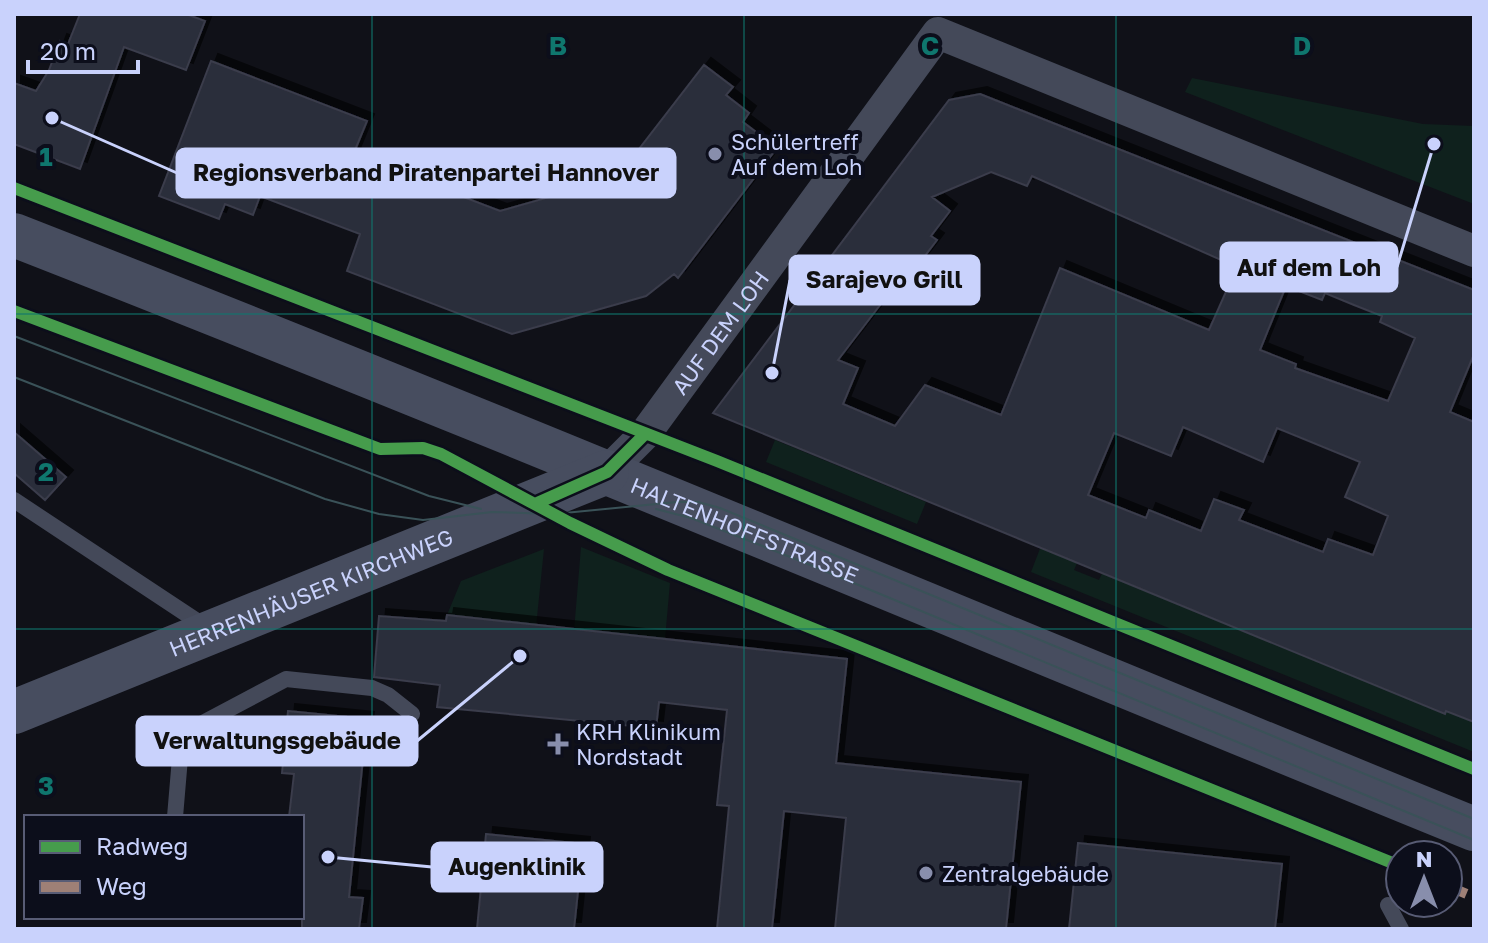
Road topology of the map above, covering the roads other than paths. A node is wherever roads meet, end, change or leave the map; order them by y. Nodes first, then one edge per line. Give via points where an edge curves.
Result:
1 (14, 235) edge
2 (1474, 251) edge
3 (607, 472) junction
4 (14, 500) edge
5 (214, 633) junction
6 (14, 712) edge
7 (412, 714) dead end
8 (175, 815) edge
9 (1474, 829) edge

1 - 3 street, HALTENHOFFSTRASSE
2 - 3 street, AUF DEM LOH via 938,33 645,434
3 - 5 street, HERRENHÄUSER KIRCHWEG
3 - 9 street, HALTENHOFFSTRASSE
4 - 5 lane
5 - 6 street, HERRENHÄUSER KIRCHWEG
7 - 8 lane via 372,688 302,679 277,682 182,734

